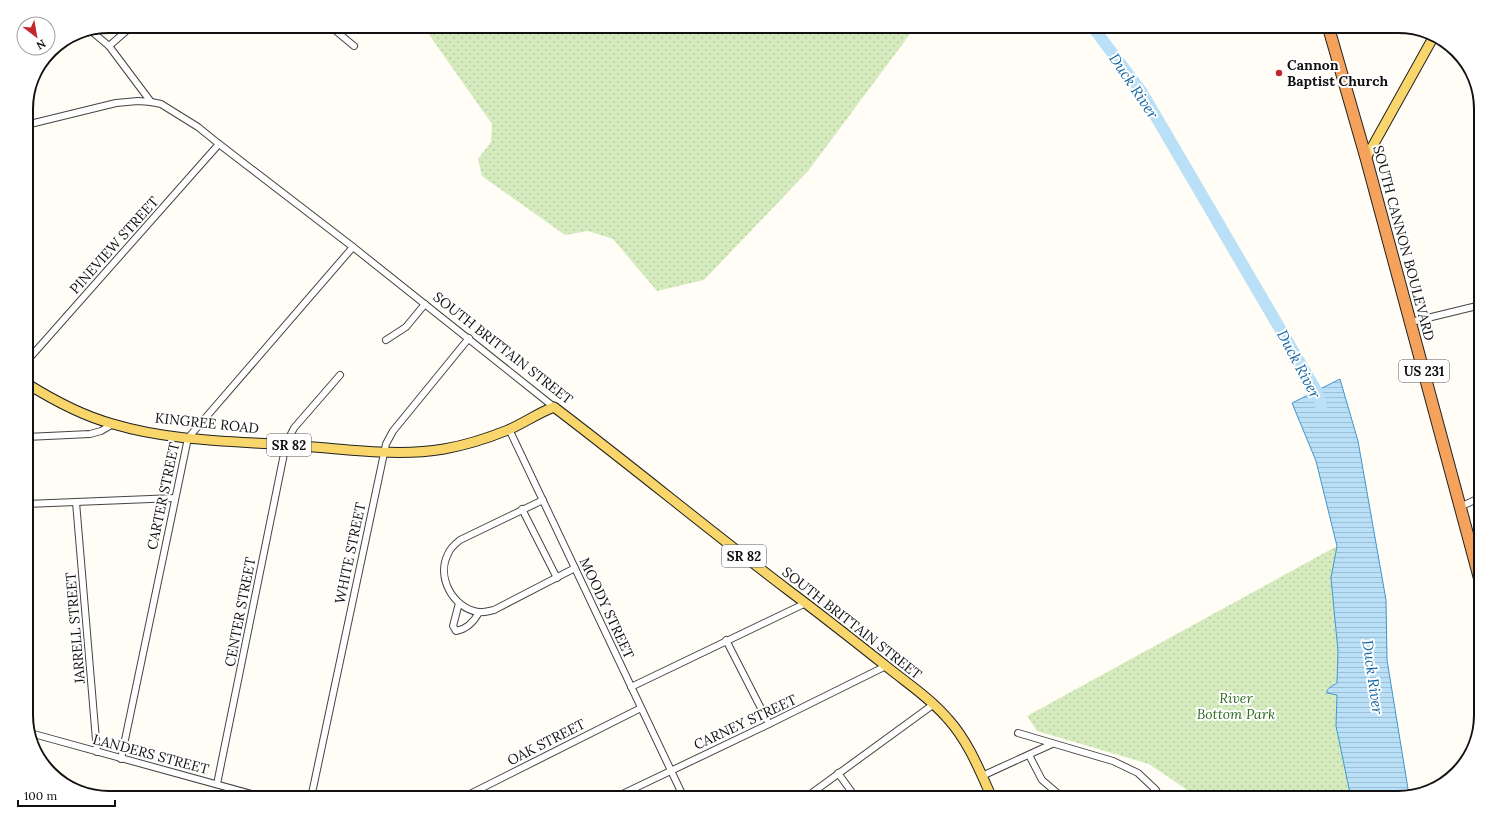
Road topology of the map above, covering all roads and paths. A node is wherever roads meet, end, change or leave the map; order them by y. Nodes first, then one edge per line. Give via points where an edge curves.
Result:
1 (124, 33) edge
2 (338, 33) edge
3 (1330, 33) edge
4 (95, 34) edge
5 (1431, 41) edge
6 (109, 46) junction
7 (354, 46) dead end
8 (152, 102) junction
9 (33, 123) edge
10 (219, 144) junction
11 (1366, 158) junction
12 (353, 247) junction
13 (425, 304) junction
14 (1474, 307) edge
15 (1411, 322) junction
16 (469, 338) junction
17 (386, 340) dead end
18 (33, 354) edge
19 (340, 375) dead end
20 (33, 387) edge
21 (554, 407) junction
22 (113, 424) junction
23 (509, 429) junction
24 (33, 437) edge
25 (188, 438) junction
26 (286, 444) junction
27 (384, 452) junction
28 (175, 498) junction
29 (543, 500) junction
30 (1474, 500) edge
31 (76, 502) junction
32 (33, 504) edge
33 (1460, 507) junction
34 (522, 509) junction
35 (1474, 558) edge
36 (575, 568) junction
37 (557, 578) junction
38 (459, 603) junction
39 (806, 603) junction
40 (479, 612) junction
41 (726, 640) junction
42 (886, 666) junction
43 (631, 687) junction
44 (934, 704) junction
45 (641, 708) junction
46 (769, 724) junction
47 (1018, 733) dead end
48 (35, 735) edge
49 (1052, 744) junction
50 (97, 752) junction
51 (1029, 756) junction
52 (121, 759) junction
53 (670, 770) junction
54 (838, 773) junction
55 (982, 776) junction
56 (217, 784) junction
57 (242, 791) edge
58 (312, 791) edge
59 (476, 791) edge
60 (628, 791) edge
61 (680, 791) edge
62 (814, 791) edge
63 (851, 791) edge
64 (989, 791) edge
65 (1055, 791) edge
66 (1156, 791) edge

1 - 6 street
2 - 7 street
3 - 11 highway, SOUTH CANNON BOULEVARD / US 231
4 - 6 street
5 - 11 main road
6 - 8 street
8 - 9 street, SOUTH BRITTAIN STREET via 138,100 116,103
8 - 10 street, SOUTH BRITTAIN STREET via 161,104 198,126
10 - 12 street, SOUTH BRITTAIN STREET
10 - 18 street, PINEVIEW STREET
11 - 15 highway, SOUTH CANNON BOULEVARD / US 231
12 - 13 street, SOUTH BRITTAIN STREET
12 - 25 street, CARTER STREET
13 - 16 street, SOUTH BRITTAIN STREET
13 - 17 street via 406,327
14 - 15 street
15 - 33 highway, SOUTH CANNON BOULEVARD / US 231
16 - 21 street, SOUTH BRITTAIN STREET
16 - 27 street, WHITE STREET via 393,431
19 - 26 street, CENTER STREET via 294,428
20 - 22 main road, KINGREE ROAD / SR 82 via 62,403
21 - 23 main road, KINGREE ROAD / SR 82
21 - 39 main road, SOUTH BRITTAIN STREET / SR 82
22 - 24 street via 90,434
22 - 25 main road, KINGREE ROAD / SR 82
23 - 27 main road, KINGREE ROAD / SR 82 via 482,440 444,449
23 - 29 street, MOODY STREET
25 - 26 main road, KINGREE ROAD / SR 82
25 - 28 street, CARTER STREET
26 - 27 main road, KINGREE ROAD / SR 82
26 - 56 street, CENTER STREET
27 - 58 street, WHITE STREET
28 - 31 street
28 - 52 street, CARTER STREET
29 - 34 street
29 - 36 street, MOODY STREET
30 - 33 street
31 - 32 street
31 - 50 street, JARRELL STREET
33 - 35 highway, SOUTH CANNON BOULEVARD / US 231
34 - 37 street
34 - 38 street via 460,540 448,553 444,570 445,579
36 - 37 street
36 - 43 street, MOODY STREET
37 - 40 street via 494,610
38 - 40 street
38 - 40 street via 453,626 456,631 471,624
39 - 41 street
39 - 42 main road, SOUTH BRITTAIN STREET / SR 82
41 - 43 street
41 - 46 street
42 - 44 main road, SOUTH BRITTAIN STREET / SR 82
42 - 46 street, CARNEY STREET
43 - 45 street, MOODY STREET
44 - 54 street
44 - 55 main road, SR 82 via 960,735
45 - 53 street, MOODY STREET
45 - 59 street, OAK STREET
46 - 53 street, CARNEY STREET
47 - 49 street
48 - 50 street, LANDERS STREET
49 - 51 street
49 - 66 street via 1113,760 1138,773
50 - 52 street, LANDERS STREET
51 - 55 street
51 - 65 street via 1042,780
52 - 56 street, LANDERS STREET
53 - 60 street, CARNEY STREET
53 - 61 street, MOODY STREET
54 - 62 street
54 - 63 street
55 - 64 main road, SR 82
56 - 57 street, LANDERS STREET

